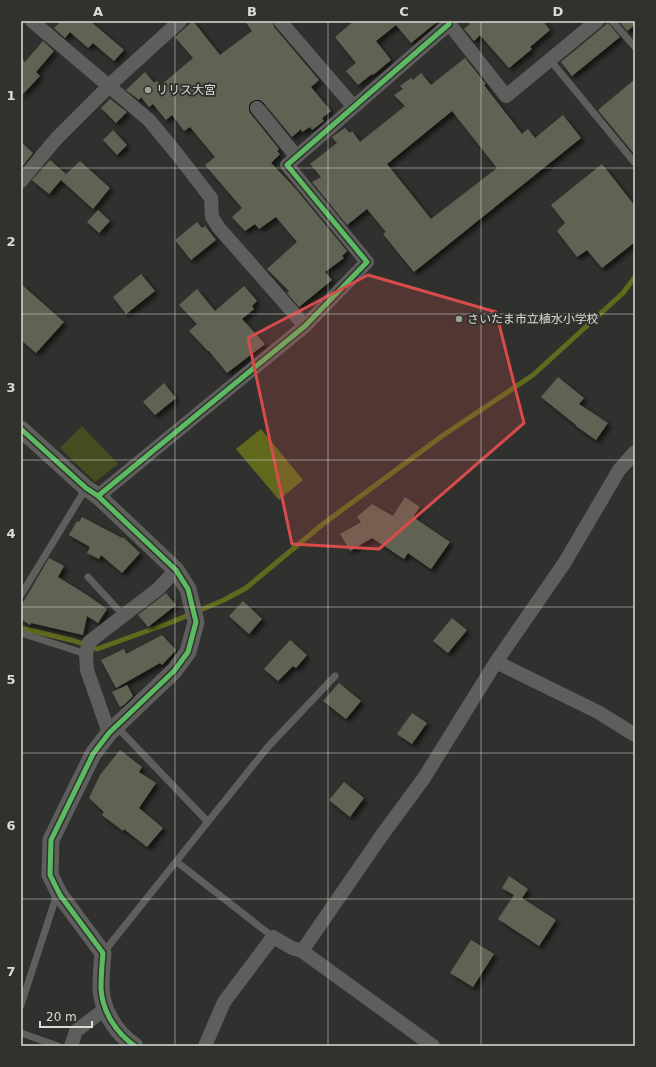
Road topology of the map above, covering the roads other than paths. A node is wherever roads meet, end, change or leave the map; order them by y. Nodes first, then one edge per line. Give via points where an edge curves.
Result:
1 (32, 21) edge
2 (180, 21) edge
3 (280, 21) edge
4 (597, 21) edge
5 (612, 21) edge
6 (448, 22) edge
7 (635, 47) edge
8 (550, 60) junction
9 (109, 86) junction
10 (352, 106) junction
11 (257, 108) dead end
12 (296, 156) junction
13 (635, 163) edge
14 (21, 181) edge
15 (305, 326) junction
16 (21, 429) edge
17 (635, 452) edge
18 (92, 492) junction
19 (176, 570) junction
20 (88, 577) dead end
21 (21, 595) edge
22 (124, 616) junction
23 (21, 633) edge
24 (86, 654) junction
25 (496, 662) junction
26 (335, 676) dead end
27 (112, 729) junction
28 (635, 735) edge
29 (208, 822) junction
30 (177, 862) junction
31 (58, 890) junction
32 (273, 937) junction
33 (302, 951) junction
34 (103, 953) junction
35 (21, 1005) edge
36 (105, 1009) junction
37 (21, 1033) edge
38 (58, 1046) edge
39 (71, 1046) edge
40 (135, 1046) edge
41 (205, 1046) edge
42 (433, 1046) edge

1 - 9 street
2 - 9 street
3 - 10 street
4 - 8 street
5 - 7 lane
6 - 8 street via 506,96
6 - 10 street
8 - 13 lane
9 - 14 street via 56,140
9 - 15 street via 149,120 177,154 211,198 212,217 219,228
10 - 12 street
11 - 12 street
12 - 15 street via 286,165 367,262
15 - 18 street
16 - 18 street
17 - 25 street via 619,470 566,562
18 - 19 street
18 - 21 lane
19 - 22 street via 158,589
19 - 27 street via 188,589 196,622 188,652 174,671
20 - 22 lane
22 - 24 street via 89,642
23 - 24 lane
24 - 27 street via 87,670
25 - 28 street via 598,712
25 - 33 street via 424,778
26 - 29 lane via 267,748
27 - 29 lane
27 - 31 street via 93,754 51,840 50,875
29 - 30 lane
30 - 32 lane
30 - 34 lane
31 - 34 street
31 - 35 lane
32 - 33 street
32 - 41 street via 224,1002
33 - 42 street
34 - 36 street via 101,989
36 - 39 street via 76,1032
36 - 40 street via 115,1028
37 - 38 lane

